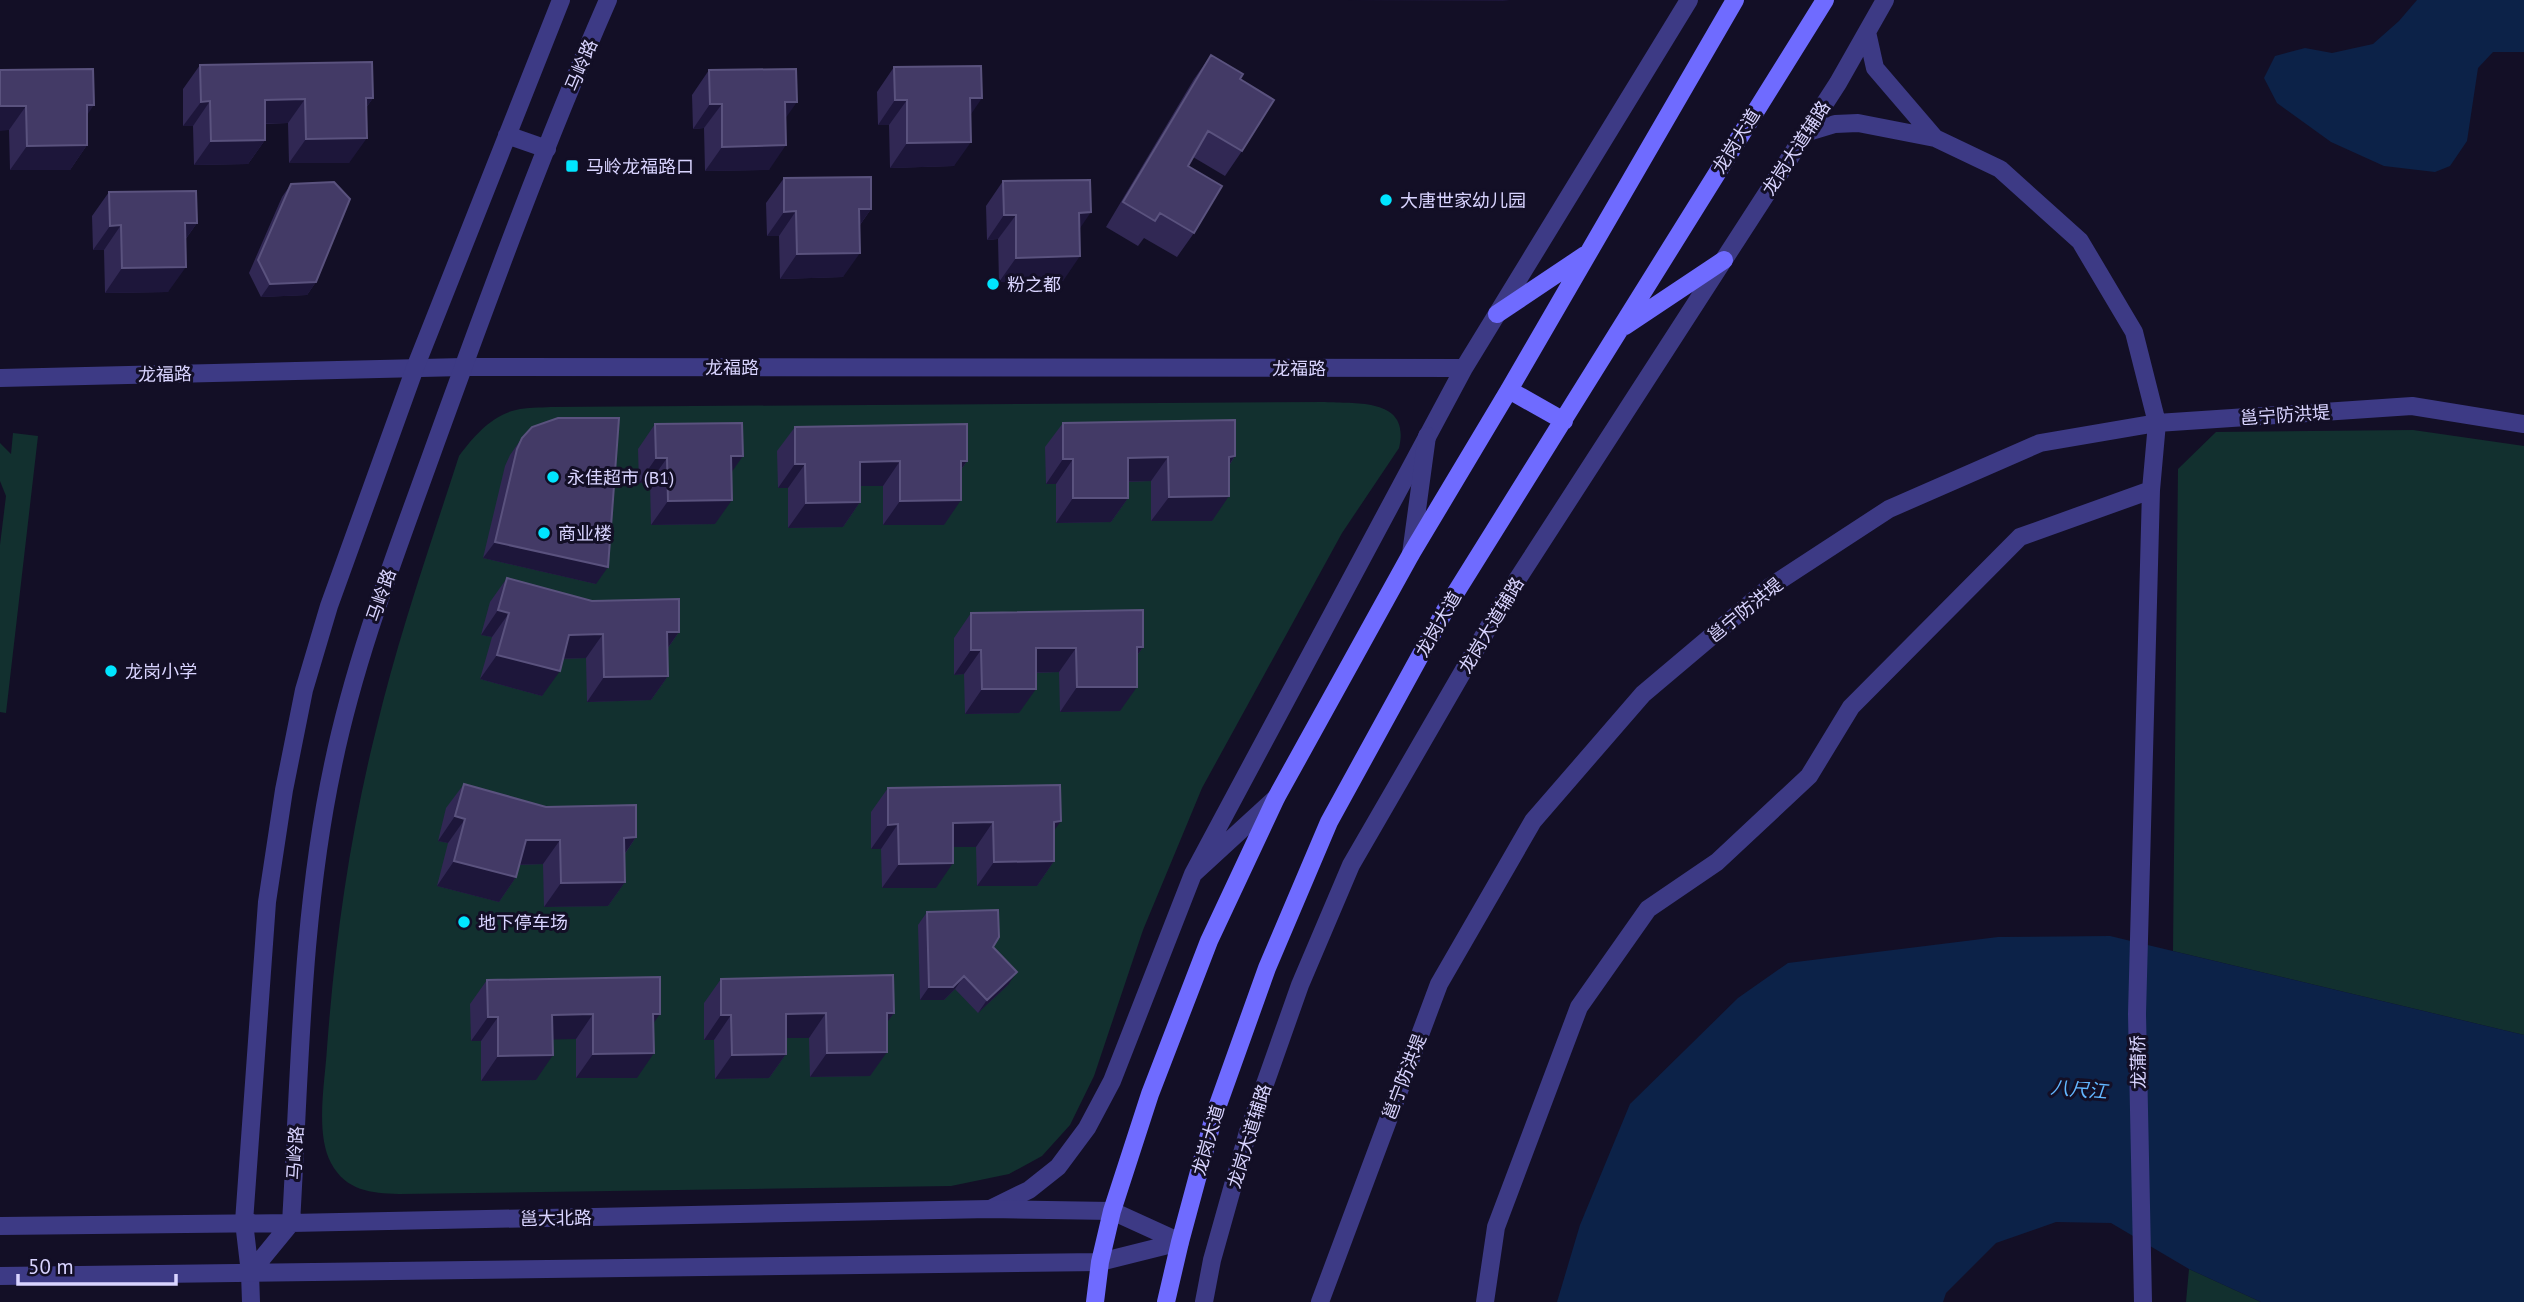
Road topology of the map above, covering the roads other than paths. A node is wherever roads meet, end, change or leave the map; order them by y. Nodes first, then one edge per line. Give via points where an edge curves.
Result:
1 (561, 0) edge
2 (608, 0) edge
3 (1689, 0) edge
4 (1735, 0) edge
5 (1825, 0) edge
6 (1885, 0) edge
7 (1867, 32) junction
8 (1805, 133) junction
9 (507, 135) junction
10 (1935, 138) junction
11 (547, 149) junction
12 (1588, 253) junction
13 (1724, 260) junction
14 (1497, 314) junction
15 (1619, 330) junction
16 (463, 367) junction
17 (415, 368) junction
18 (1464, 368) junction
19 (0, 378) edge
20 (1508, 390) junction
21 (1564, 421) junction
22 (2157, 423) junction
23 (2524, 424) edge
24 (1427, 436) junction
25 (2151, 490) junction
26 (1410, 554) junction
27 (1276, 798) junction
28 (1193, 874) junction
29 (990, 1209) junction
30 (1112, 1211) junction
31 (244, 1222) junction
32 (291, 1223) junction
33 (0, 1226) edge
34 (1180, 1241) junction
35 (1100, 1262) junction
36 (250, 1273) junction
37 (0, 1276) edge
38 (251, 1302) edge
39 (1095, 1302) edge
40 (1166, 1302) edge
41 (1204, 1302) edge
42 (1320, 1302) edge
43 (1485, 1302) edge
44 (2143, 1302) edge

1 - 9 street
2 - 11 street, 马岭路
3 - 14 street
4 - 12 main road
5 - 15 main road, 龙岗大道
6 - 7 street, 龙岗大道辅路
7 - 8 street, 龙岗大道辅路
7 - 10 street via 1875,68
8 - 10 street via 1858,123
8 - 13 street, 龙岗大道辅路
9 - 11 street
9 - 17 street
10 - 22 street, 龙蒲桥 via 2000,169 2080,242 2134,331
11 - 16 street, 马岭路
12 - 14 main road
12 - 20 main road
13 - 15 main road
13 - 41 street, 龙岗大道辅路 via 1506,597 1351,865 1300,985 1248,1132
14 - 18 street
15 - 21 main road, 龙岗大道
16 - 17 street, 龙福路
16 - 18 street, 龙福路
16 - 32 street, 马岭路 via 358,665 333,764 308,933
17 - 19 street, 龙福路
17 - 31 street via 329,606 304,690 267,902
18 - 24 street
20 - 21 main road
20 - 26 main road
21 - 34 main road, 龙岗大道 via 1448,605 1329,822 1268,968 1214,1116
22 - 23 street, 邕宁防洪堤 via 2412,406
22 - 25 street, 龙蒲桥
22 - 42 street, 邕宁防洪堤 via 2040,443 1889,509 1771,586 1643,694 1533,821 1439,984
24 - 26 street
24 - 28 street
25 - 43 street via 2020,537 1851,707 1809,776 1717,862 1648,909 1579,1007 1496,1227
25 - 44 street, 龙蒲桥 via 2137,1014
26 - 27 main road
27 - 28 street
27 - 30 main road via 1209,941 1150,1094
28 - 29 street via 1112,1081 1087,1128 1058,1167 1029,1190
29 - 30 street, 邕大北路
29 - 32 street, 邕大北路
30 - 34 street
30 - 35 main road
31 - 32 street, 邕大北路
31 - 33 street, 邕大北路
31 - 36 street
32 - 36 street
34 - 35 street
34 - 40 main road, 龙岗大道
35 - 36 street
35 - 39 main road
36 - 37 street
36 - 38 street

